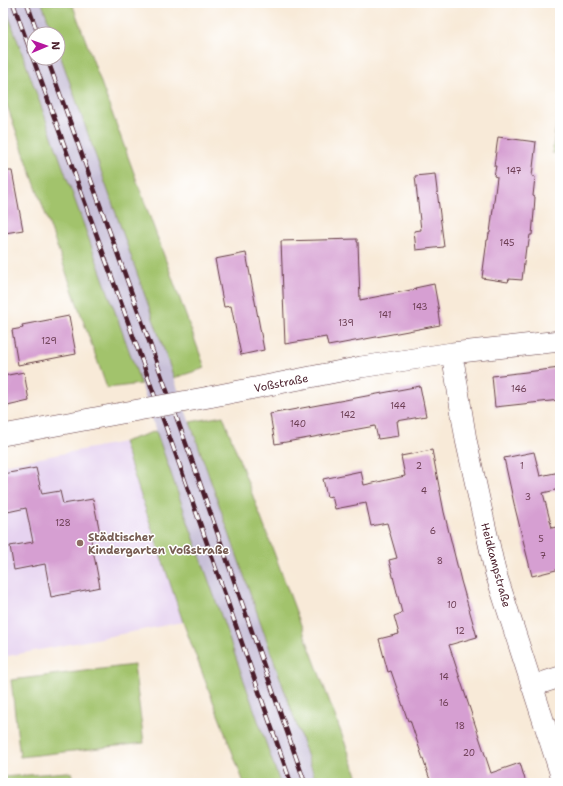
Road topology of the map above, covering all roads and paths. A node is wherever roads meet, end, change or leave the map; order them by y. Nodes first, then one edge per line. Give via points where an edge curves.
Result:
1 (560, 341) edge
2 (452, 353) junction
3 (3, 435) edge
4 (560, 677) edge
5 (532, 686) junction
6 (560, 772) edge

1 - 2 street, Voßstraße
2 - 3 street, Voßstraße, bridge via 361,367
2 - 5 street, Heidkampstraße via 466,440 495,571
4 - 5 street
5 - 6 street, Heidkampstraße

